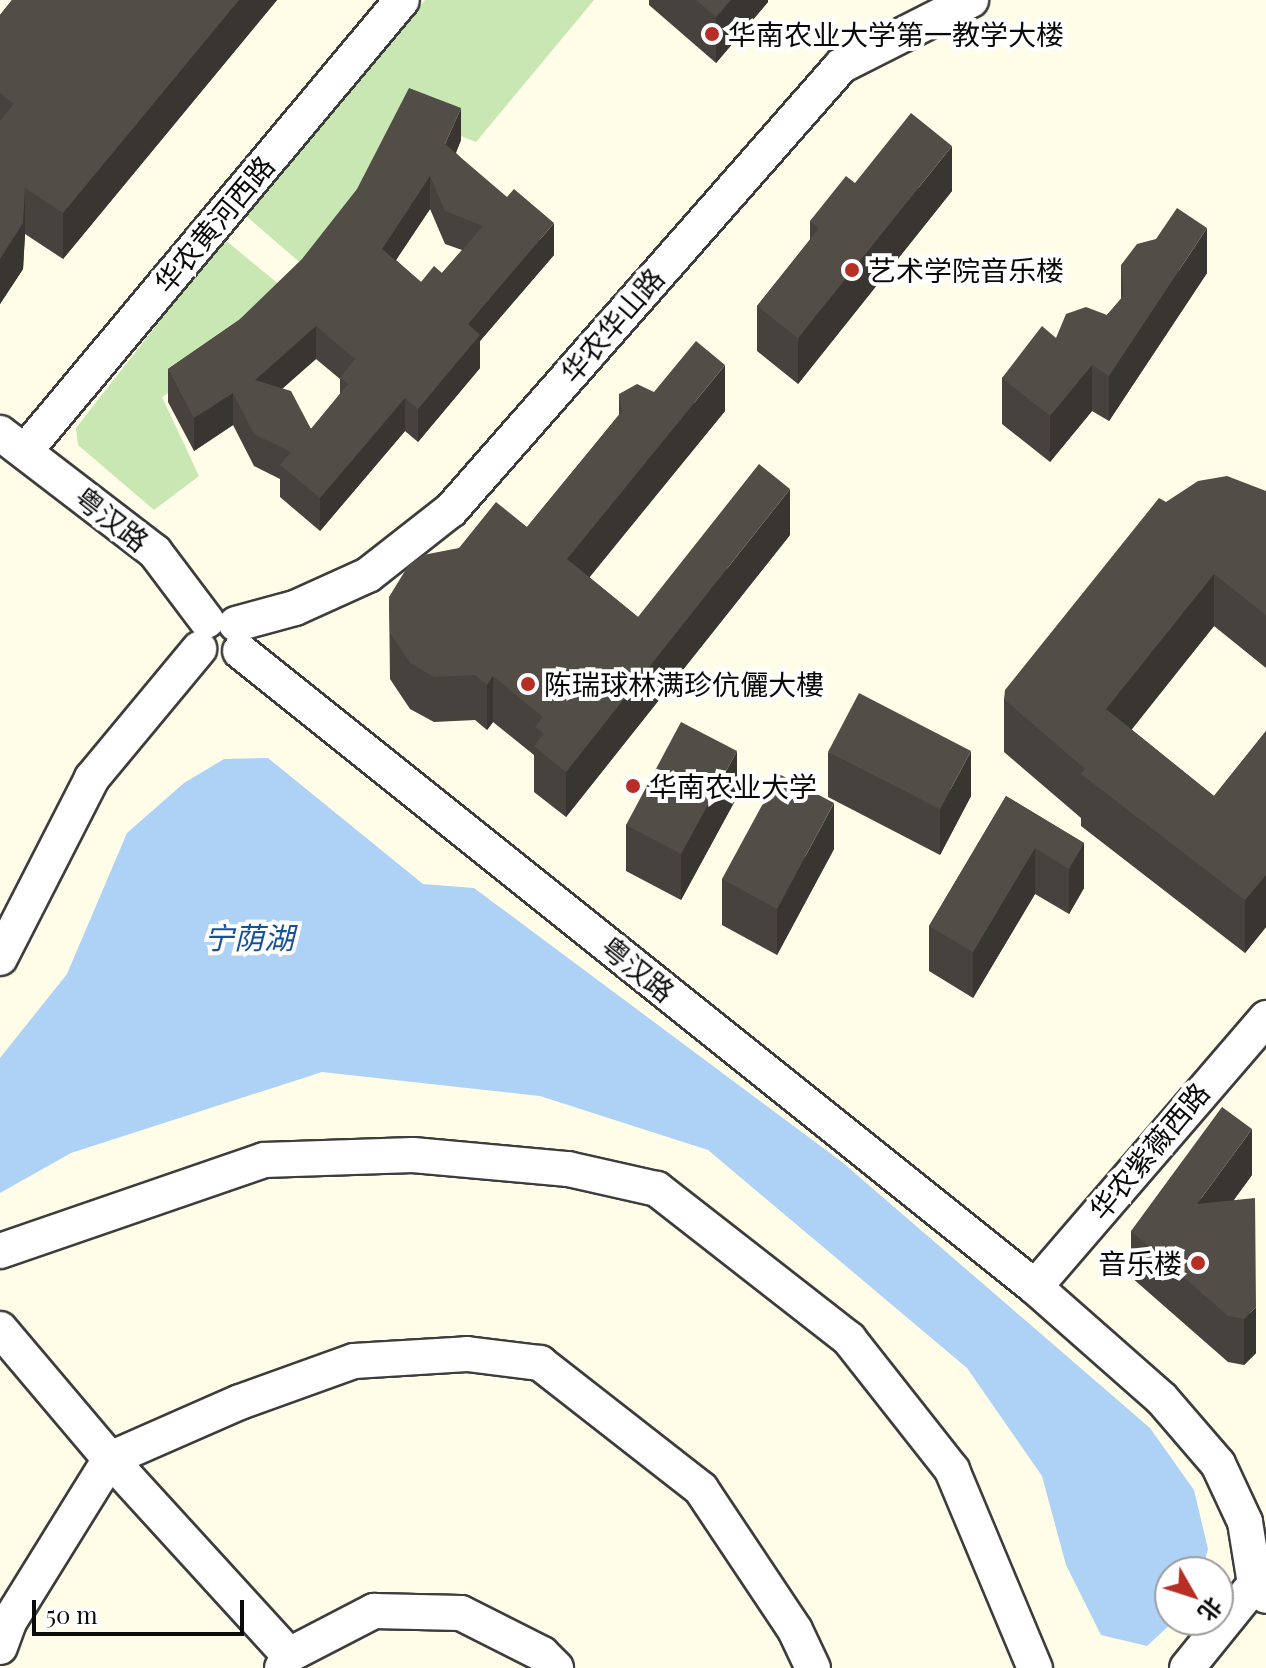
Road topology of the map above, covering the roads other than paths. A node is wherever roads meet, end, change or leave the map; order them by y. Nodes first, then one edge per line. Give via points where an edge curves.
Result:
1 (402, 0) edge
2 (971, 0) edge
3 (13, 441) edge
4 (221, 636) junction
5 (0, 958) edge
6 (1266, 1018) edge
7 (0, 1251) edge
8 (1035, 1287) junction
9 (0, 1329) edge
10 (110, 1459) junction
11 (1260, 1590) edge
12 (0, 1647) edge
13 (285, 1661) edge
14 (556, 1668) edge
15 (813, 1668) edge
16 (1035, 1668) edge
17 (1187, 1668) edge

1 - 3 street, 华农黄河西路
2 - 4 street, 华农华山路 via 841,66 451,510 368,575
3 - 4 street, 粤汉路 via 155,552
4 - 5 street via 92,778
4 - 8 street, 粤汉路
6 - 8 street, 华农紫薇西路
7 - 16 street via 264,1160 413,1155 568,1169 657,1189 849,1339 868,1363 952,1470
8 - 11 street, 粤汉路 via 1162,1399 1218,1464 1245,1522
9 - 10 street
10 - 12 street via 9,1622
10 - 13 street
10 - 15 street via 240,1402 354,1361 467,1354 540,1363 701,1489 795,1630
11 - 17 street
13 - 14 street via 374,1611 461,1613 542,1654

